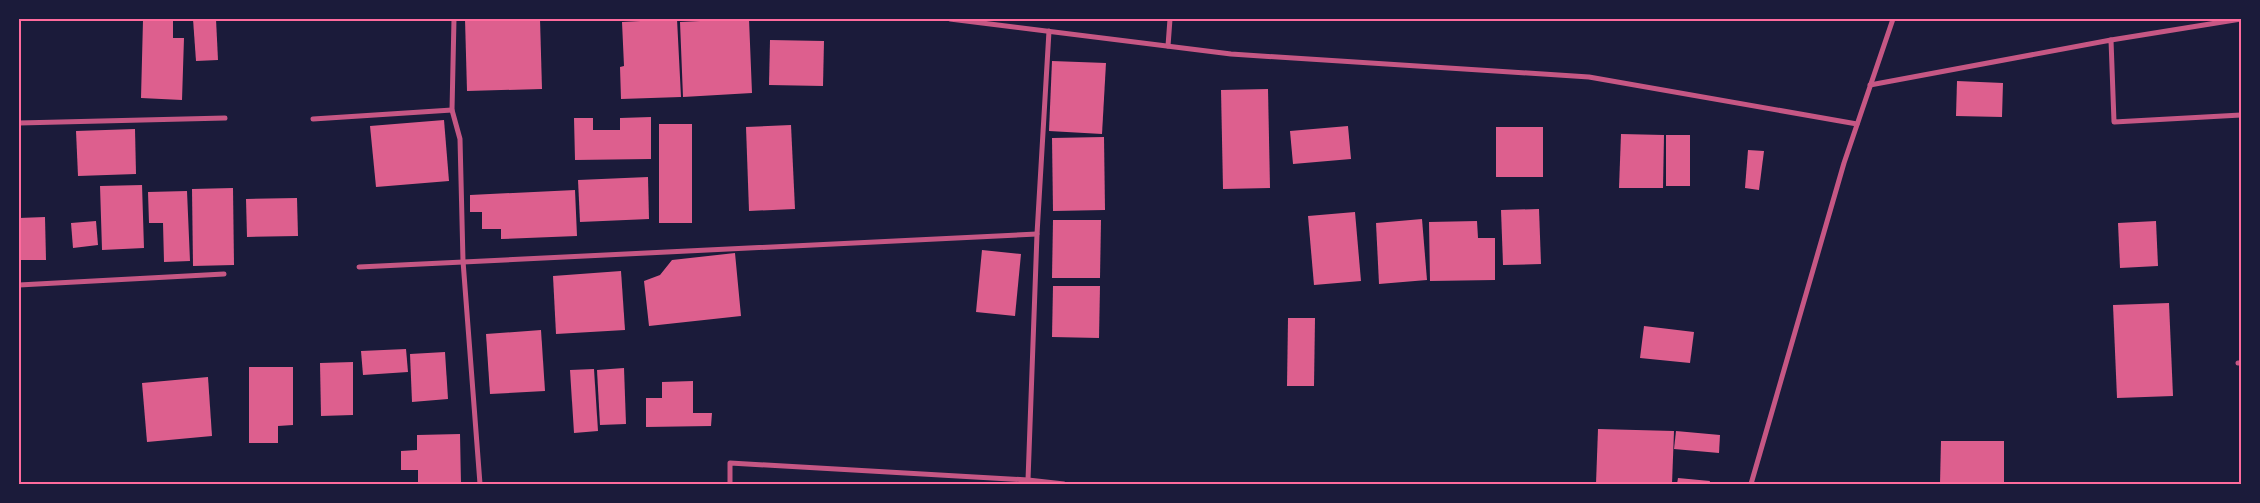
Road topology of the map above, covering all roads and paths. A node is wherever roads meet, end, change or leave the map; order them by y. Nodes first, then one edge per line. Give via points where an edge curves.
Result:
1 (454, 19) edge
2 (950, 19) edge
3 (1170, 19) edge
4 (1892, 19) edge
5 (2241, 19) edge
6 (1049, 32) junction
7 (2111, 40) junction
8 (1168, 46) junction
9 (1870, 85) junction
10 (452, 110) junction
11 (2241, 115) edge
12 (225, 118) dead end
13 (313, 120) dead end
14 (19, 123) edge
15 (1857, 124) junction
16 (1037, 234) junction
17 (463, 260) junction
18 (359, 267) dead end
19 (224, 274) dead end
20 (19, 285) edge
21 (1028, 480) junction
22 (480, 484) edge
23 (730, 484) edge
24 (1064, 484) edge
25 (1751, 484) edge

1 - 10 street
2 - 6 street
3 - 8 street
4 - 9 street
5 - 7 street
6 - 8 street
6 - 16 street
7 - 9 street
7 - 11 street via 2114,122
8 - 15 street via 1231,54 1589,77
9 - 15 street
10 - 13 street
10 - 17 street via 460,139
12 - 14 street
15 - 25 street
16 - 17 street
16 - 21 street
17 - 18 street
17 - 22 street
19 - 20 street
21 - 23 street via 730,463
21 - 24 street

